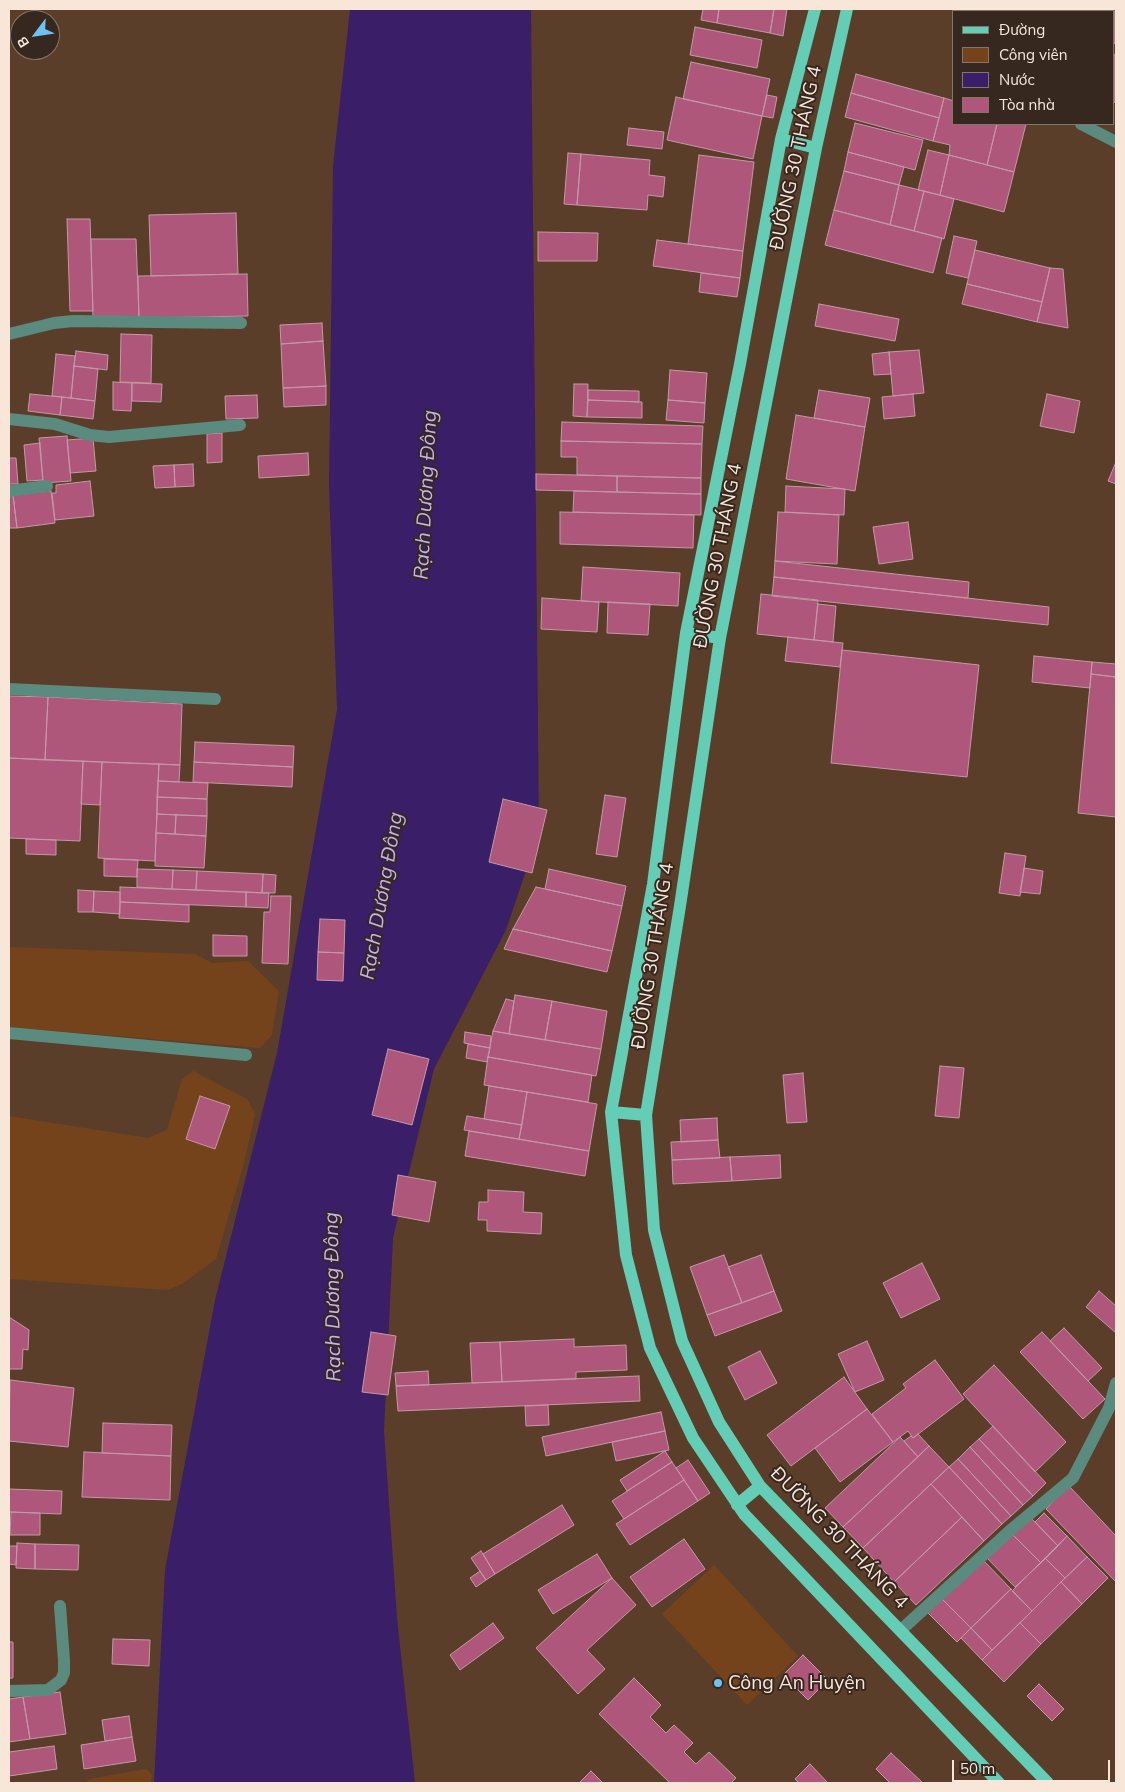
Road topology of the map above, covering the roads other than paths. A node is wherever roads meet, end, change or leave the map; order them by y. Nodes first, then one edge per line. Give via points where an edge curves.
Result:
1 (814, 9) edge
2 (847, 9) edge
3 (1084, 125) edge
4 (781, 139) junction
5 (1116, 142) edge
6 (816, 148) junction
7 (241, 323) dead end
8 (9, 334) edge
9 (9, 419) edge
10 (240, 425) dead end
11 (47, 486) dead end
12 (9, 491) edge
13 (686, 633) junction
14 (720, 638) junction
15 (9, 689) edge
16 (216, 699) dead end
17 (9, 1033) edge
18 (246, 1055) dead end
19 (611, 1112) junction
20 (646, 1115) junction
21 (1116, 1383) edge
22 (760, 1486) junction
23 (737, 1505) junction
24 (60, 1606) dead end
25 (900, 1630) junction
26 (9, 1691) edge
27 (999, 1783) edge
28 (1048, 1783) edge

1 - 4 main road, ĐƯỜNG 30 THÁNG 4
2 - 6 main road, ĐƯỜNG 30 THÁNG 4
3 - 5 street
4 - 6 main road
4 - 13 main road, ĐƯỜNG 30 THÁNG 4
6 - 14 main road, ĐƯỜNG 30 THÁNG 4
7 - 8 street via 73,321
9 - 10 street via 55,424 90,435 109,437
11 - 12 street
13 - 14 main road
13 - 19 main road, ĐƯỜNG 30 THÁNG 4 via 653,884
14 - 20 main road, ĐƯỜNG 30 THÁNG 4
15 - 16 street
17 - 18 street
19 - 20 main road
19 - 23 main road, ĐƯỜNG 30 THÁNG 4 via 626,1255 650,1348 693,1438
20 - 22 main road, ĐƯỜNG 30 THÁNG 4 via 654,1230 682,1341 719,1422
21 - 25 street via 1109,1408 1073,1478
22 - 23 main road
22 - 25 main road, ĐƯỜNG 30 THÁNG 4
23 - 27 main road, ĐƯỜNG 30 THÁNG 4
24 - 26 street via 64,1660 61,1680 48,1690
25 - 28 main road, ĐƯỜNG 30 THÁNG 4

